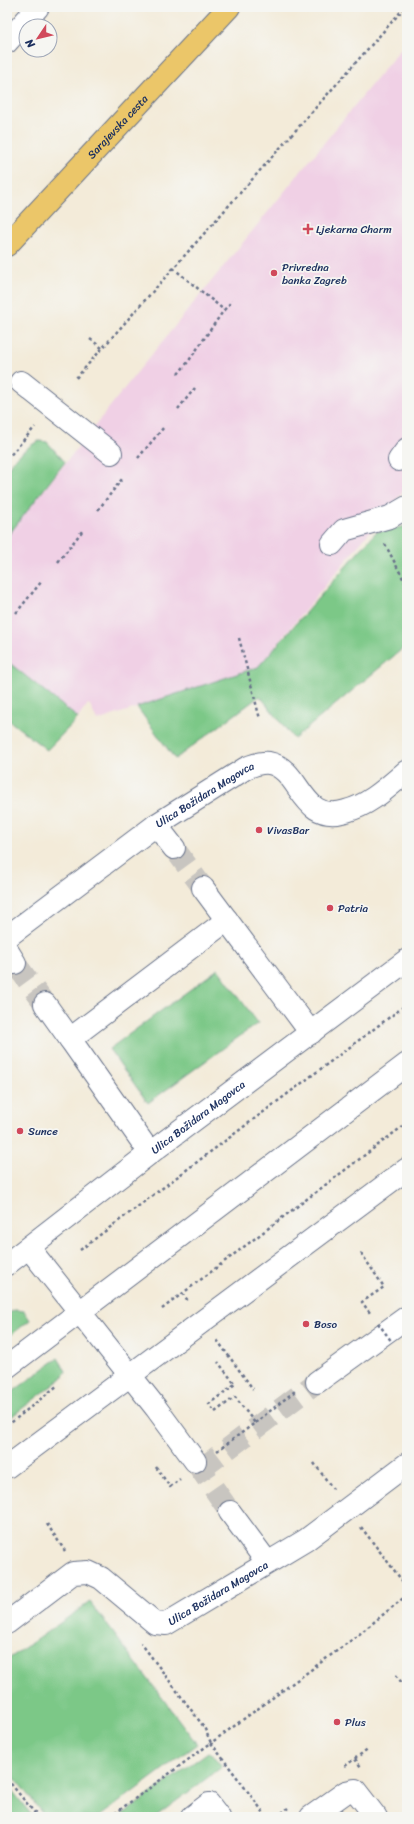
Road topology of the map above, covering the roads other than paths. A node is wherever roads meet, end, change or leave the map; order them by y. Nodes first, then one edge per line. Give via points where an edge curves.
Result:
1 (38, 7) edge
2 (229, 7) edge
3 (7, 42) edge
4 (7, 245) edge
5 (21, 382) dead end
6 (111, 454) dead end
7 (407, 506) edge
8 (332, 544) dead end
9 (407, 771) edge
10 (156, 825) junction
11 (174, 848) tunnel mouth
12 (204, 888) tunnel mouth
13 (227, 920) junction
14 (7, 936) edge
15 (407, 960) edge
16 (45, 1004) tunnel mouth
17 (311, 1033) junction
18 (70, 1039) junction
19 (407, 1064) edge
20 (150, 1153) junction
21 (407, 1169) edge
22 (29, 1248) junction
23 (7, 1264) edge
24 (81, 1311) junction
25 (407, 1317) edge
26 (7, 1367) edge
27 (130, 1375) junction
28 (308, 1385) tunnel mouth
29 (195, 1461) tunnel mouth
30 (407, 1464) edge
31 (7, 1467) edge
32 (230, 1512) tunnel mouth
33 (267, 1562) junction
34 (7, 1623) edge
35 (192, 1817) edge
36 (219, 1817) edge
37 (311, 1817) edge
38 (376, 1817) edge

1 - 3 street
2 - 4 main road, Sarajevska cesta
5 - 6 street
7 - 8 street via 390,517 344,530
9 - 10 street, Ulica Božidara Magovca via 381,793 360,805 348,811 330,813 312,805 281,769 270,763 259,763 234,774
10 - 11 street
10 - 14 street, Ulica Božidara Magovca
12 - 13 street
13 - 17 street
13 - 18 street
15 - 17 street, Ulica Božidara Magovca
16 - 18 street
17 - 20 street, Ulica Božidara Magovca
18 - 20 street
19 - 24 street
20 - 22 street, Ulica Božidara Magovca
21 - 27 street
22 - 23 street, Ulica Božidara Magovca
22 - 24 street
24 - 26 street
24 - 27 street
25 - 28 street
27 - 29 street
27 - 31 street
30 - 33 street, Ulica Božidara Magovca via 306,1540
32 - 33 street
33 - 34 street, Ulica Božidara Magovca via 166,1624 155,1623 101,1578 88,1572 73,1573
35 - 36 street via 209,1804
37 - 38 street via 346,1792 355,1790

